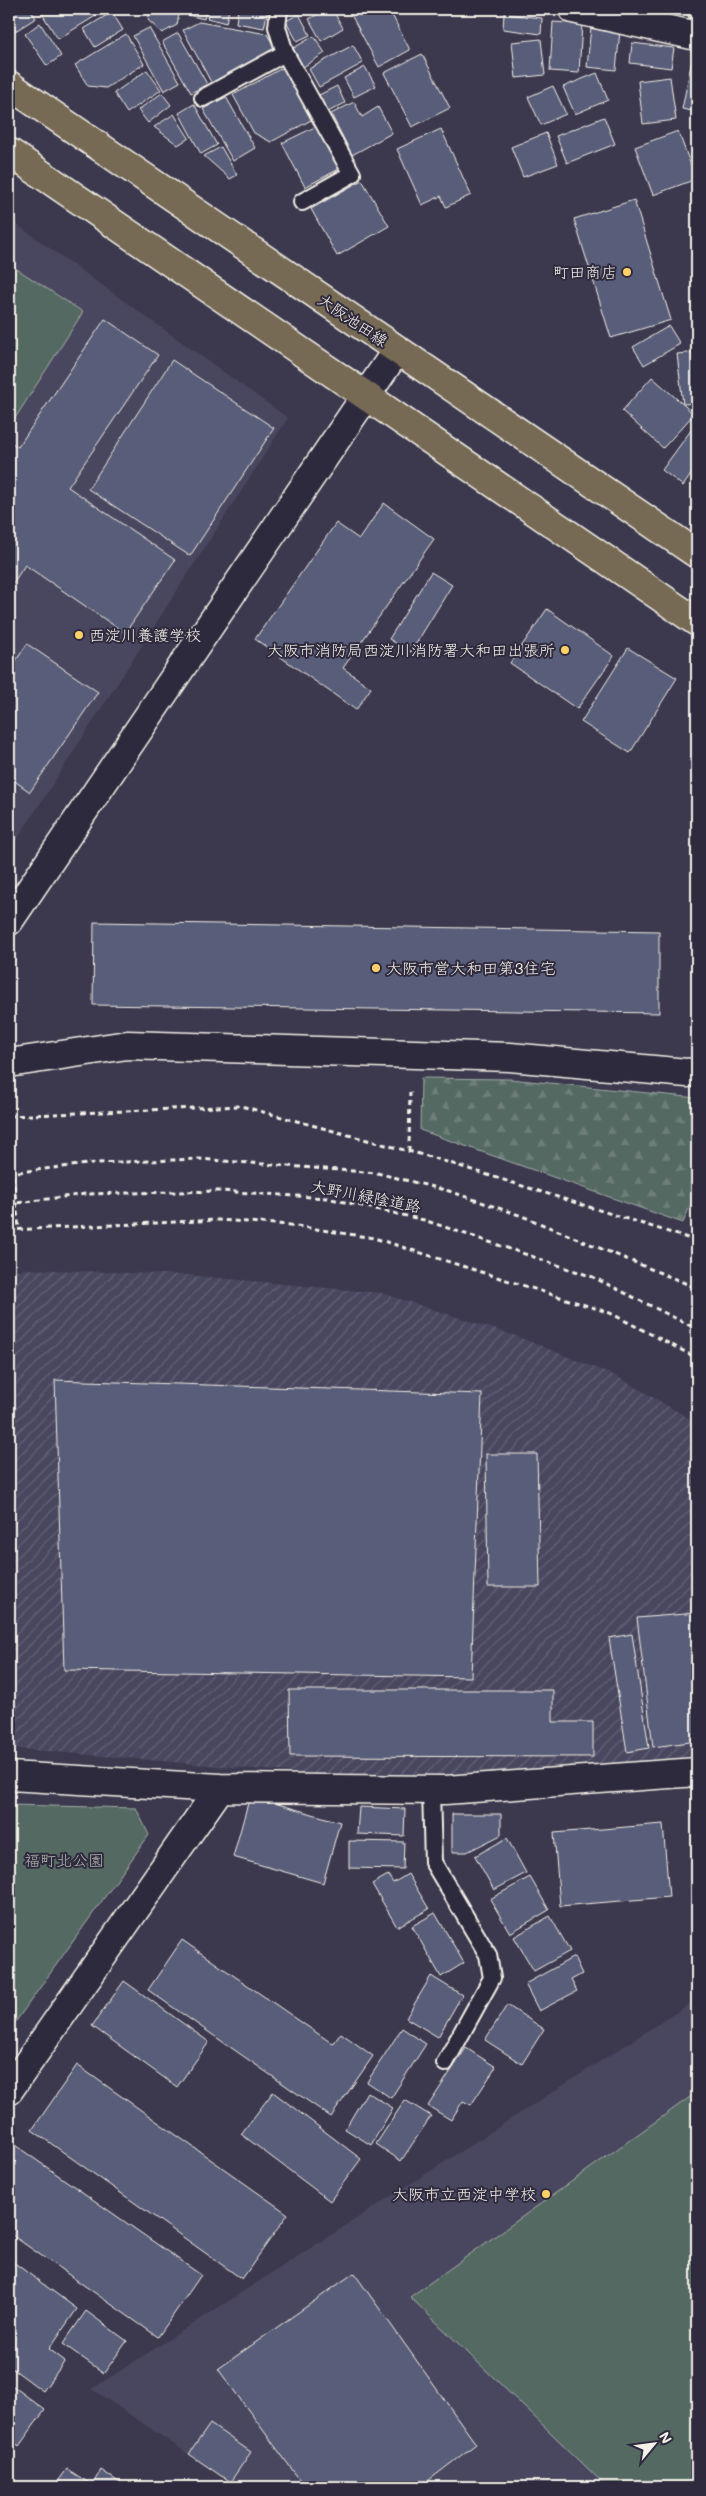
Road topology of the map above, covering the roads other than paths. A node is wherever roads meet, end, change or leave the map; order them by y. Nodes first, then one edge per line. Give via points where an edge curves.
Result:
1 (279, 9) edge
2 (573, 9) edge
3 (696, 9) edge
4 (697, 13) edge
5 (697, 36) edge
6 (285, 54) junction
7 (9, 85) edge
8 (203, 98) dead end
9 (9, 152) edge
10 (302, 202) dead end
11 (397, 350) junction
12 (365, 396) junction
13 (697, 554) edge
14 (697, 622) edge
15 (9, 921) edge
16 (9, 1063) edge
17 (697, 1072) edge
18 (697, 1772) edge
19 (9, 1776) edge
20 (220, 1788) junction
21 (431, 1790) junction
22 (445, 2063) dead end
23 (9, 2090) edge

1 - 6 lane via 277,27
2 - 5 street
3 - 4 lane
6 - 8 lane
6 - 10 lane via 352,174
7 - 11 main road, 大阪池田線
9 - 12 main road
11 - 12 street
11 - 13 main road, 大阪池田線
12 - 14 main road
12 - 15 street
16 - 17 street via 127,1045 510,1057
18 - 21 street
19 - 20 street
20 - 21 street
20 - 23 street
21 - 22 lane via 433,1862 488,1955 492,1978

